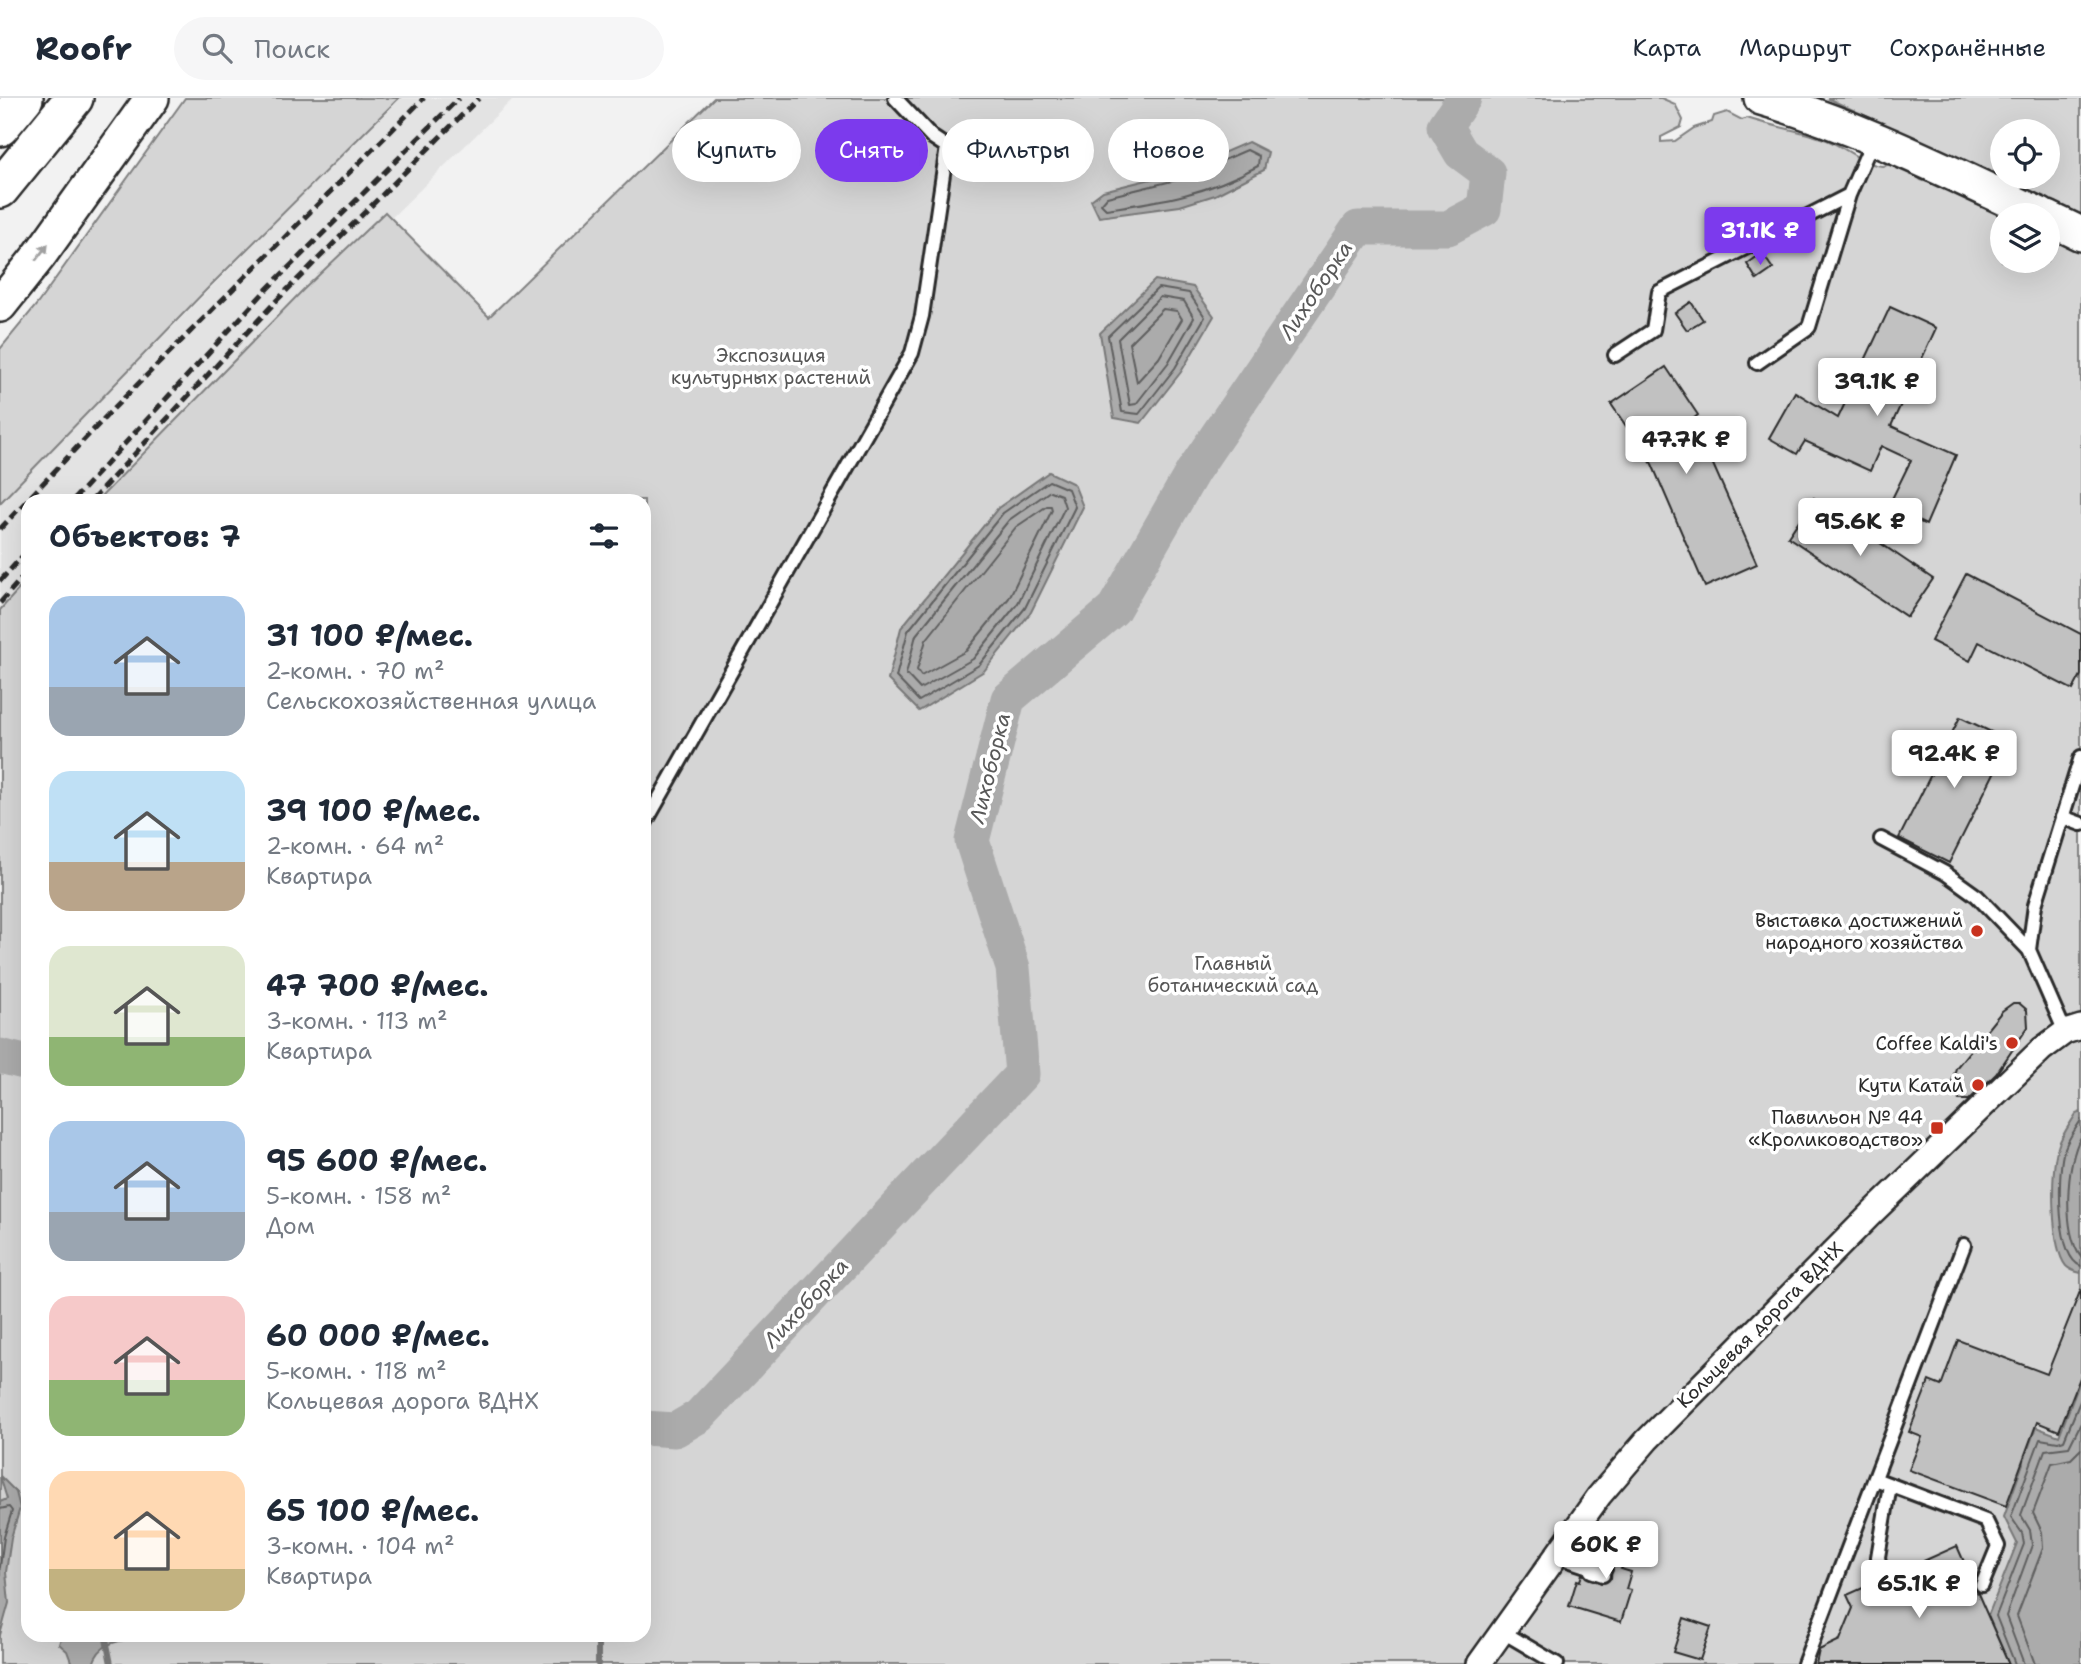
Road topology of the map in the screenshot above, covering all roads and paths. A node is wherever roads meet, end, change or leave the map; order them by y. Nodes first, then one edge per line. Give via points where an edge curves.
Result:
1 (24, 98) edge
2 (152, 98) edge
3 (895, 98) edge
4 (1761, 98) edge
5 (64, 110) edge
6 (0, 127) edge
7 (1874, 139) junction
8 (3, 186) edge
9 (1849, 195) junction
10 (2012, 203) edge
11 (2060, 225) edge
12 (2081, 234) edge
13 (0, 305) edge
14 (1615, 355) dead end
15 (1757, 363) dead end
16 (2081, 757) edge
17 (651, 813) edge
18 (2062, 817) junction
19 (2081, 824) edge
20 (1881, 839) dead end
21 (2029, 950) junction
22 (2073, 1029) edge
23 (1964, 1245) dead end
24 (1875, 1479) junction
25 (1890, 1485) junction
26 (1556, 1556) junction
27 (1604, 1572) dead end
28 (1882, 1579) dead end
29 (1982, 1585) dead end
30 (1503, 1632) junction
31 (1533, 1659) edge
32 (1479, 1664) edge
33 (1557, 1664) edge
34 (1804, 1664) edge

1 - 6 main road
13 -> 2 main road
3 - 17 lane via 947,147 922,316 912,353
4 - 7 main road
5 - 8 main road
7 - 9 lane
7 - 10 main road
9 - 14 lane via 1659,292 1653,330
9 - 15 lane via 1809,327
11 - 12 main road
16 - 18 lane
18 - 19 lane
18 - 21 lane via 2035,905
20 - 21 lane via 1977,896
21 - 22 lane
22 - 26 street, Кольцевая дорога ВДНХ via 2042,1049 1683,1403 1623,1467
23 - 24 lane
24 - 25 lane
24 - 34 lane
25 - 28 lane via 1878,1561
25 - 29 lane via 1986,1521 1998,1546
26 - 27 lane
26 - 30 street, Кольцевая дорога ВДНХ
30 - 31 lane
30 - 32 street, Кольцевая дорога ВДНХ
31 - 33 lane

